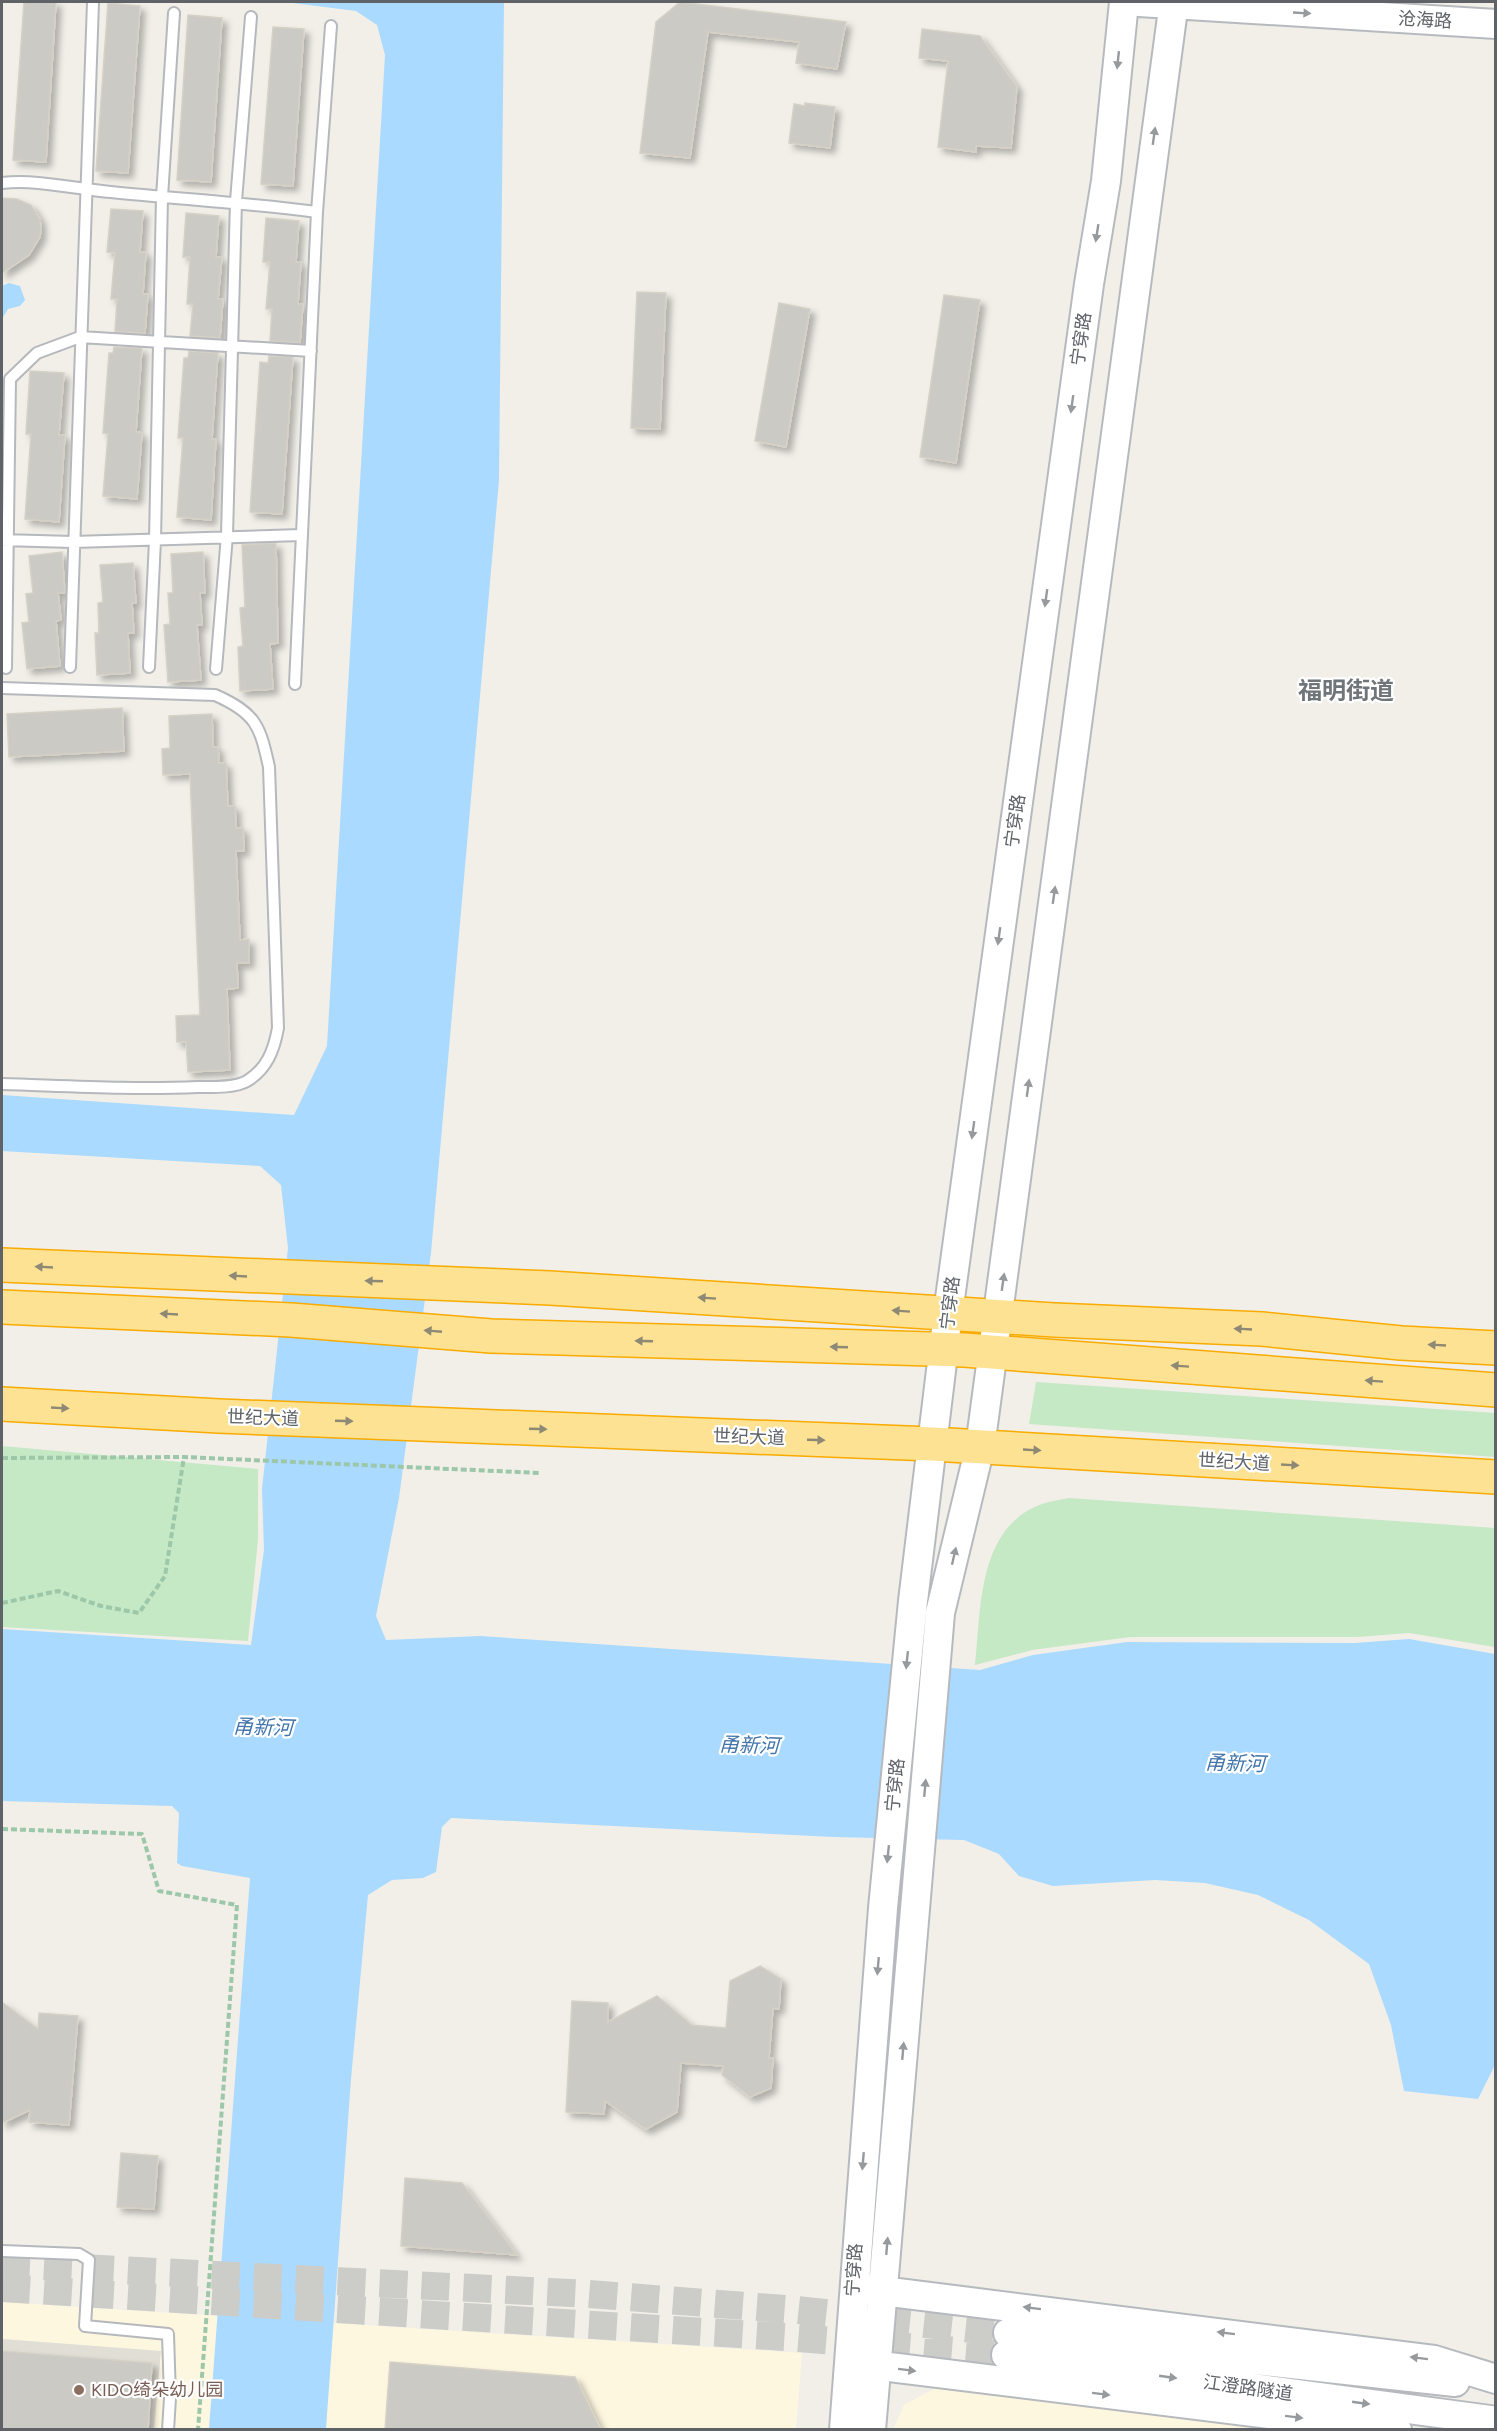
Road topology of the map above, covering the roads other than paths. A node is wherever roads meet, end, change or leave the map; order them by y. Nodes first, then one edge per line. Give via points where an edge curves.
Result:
1 (93, 2) edge
2 (1124, 2) edge
3 (1139, 2) edge
4 (1173, 3) edge
5 (174, 14) dead end
6 (251, 17) dead end
7 (1496, 24) edge
8 (331, 26) dead end
9 (2, 183) edge
10 (85, 190) junction
11 (162, 197) junction
12 (236, 201) junction
13 (316, 212) junction
14 (80, 337) junction
15 (157, 342) junction
16 (232, 347) junction
17 (311, 351) junction
18 (228, 535) junction
19 (301, 535) junction
20 (4, 540) edge
21 (155, 540) junction
22 (73, 542) junction
23 (70, 667) dead end
24 (149, 667) dead end
25 (6, 668) dead end
26 (216, 669) dead end
27 (295, 684) dead end
28 (2, 688) edge
29 (2, 1084) edge
30 (2, 1265) edge
31 (2, 1306) edge
32 (948, 1313) junction
33 (998, 1317) junction
34 (1496, 1348) edge
35 (944, 1350) junction
36 (993, 1352) junction
37 (1496, 1390) edge
38 (2, 1404) edge
39 (932, 1444) junction
40 (980, 1447) junction
41 (1496, 1477) edge
42 (2, 2251) edge
43 (852, 2288) junction
44 (883, 2289) junction
45 (862, 2364) junction
46 (1496, 2379) edge
47 (1496, 2386) edge
48 (1492, 2424) edge
49 (168, 2430) edge
50 (844, 2430) edge
51 (871, 2430) edge
52 (1397, 2430) edge
53 (1408, 2430) edge

1 - 10 lane
2 -> 32 main road, 宁穿路 via 1106,181
3 - 4 main road, 沧海路
4 -> 7 main road, 沧海路
33 -> 4 main road, 宁穿路
5 - 11 lane
6 - 12 lane
8 - 13 lane
9 - 10 lane via 22,181
10 - 11 lane
10 - 14 lane
11 - 12 lane
11 - 15 lane
12 - 13 lane
12 - 16 lane
13 - 17 lane
14 - 15 lane
14 - 20 lane via 37,353 10,379
14 - 22 lane
15 - 16 lane
15 - 21 lane
16 - 17 lane
16 - 18 lane
17 - 19 lane
18 - 19 lane
18 - 21 lane
18 - 26 lane
19 - 27 lane
20 - 22 lane
20 - 25 lane
21 - 22 lane
21 - 24 lane
22 - 23 lane
28 - 29 lane via 215,695 255,720 262,732 270,767 278,1028 274,1049 264,1067 246,1082 153,1089
32 -> 30 highway
35 -> 31 highway via 491,1336 291,1320
32 - 33 highway
32 - 35 main road, 宁穿路
34 -> 33 highway via 1262,1329
33 - 36 main road, 宁穿路
35 - 36 highway
35 - 39 main road, 宁穿路
37 -> 36 highway
36 - 40 main road, 宁穿路
38 -> 39 highway, 世纪大道
39 - 40 highway, 世纪大道
39 -> 43 main road, 宁穿路 via 883,1908
40 -> 41 highway, 世纪大道
44 -> 40 main road, 宁穿路 via 940,1613
42 - 49 lane via 79,2254 89,2260 85,2326 168,2334
43 - 44 main road
43 - 45 main road, 宁穿路
44 - 45 main road, 宁穿路
46 -> 44 main road via 1434,2360
45 - 50 main road, 宁穿路
45 - 51 main road, 宁穿路
45 -> 52 main road
47 -> 48 main road, 江澄路隧道 via 1007,2344
48 - 53 main road

